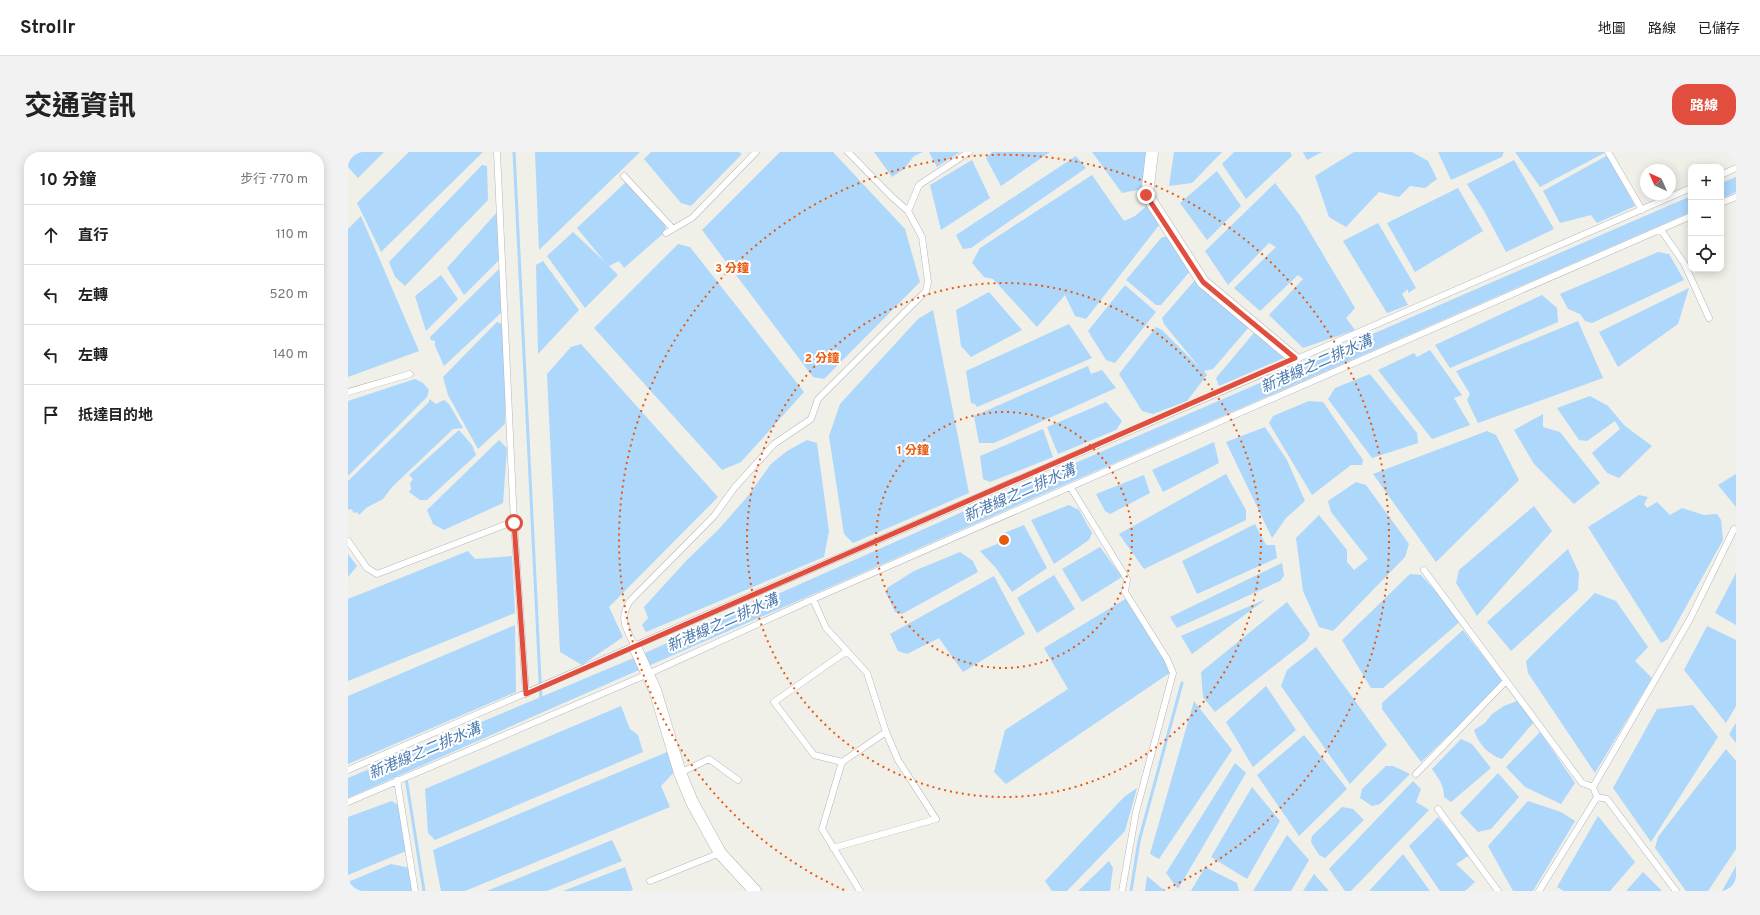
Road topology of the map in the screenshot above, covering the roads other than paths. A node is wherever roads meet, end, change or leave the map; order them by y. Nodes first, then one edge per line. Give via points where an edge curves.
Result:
1 (498, 152) edge
2 (756, 152) edge
3 (848, 152) edge
4 (970, 152) edge
5 (1152, 152) edge
6 (1608, 152) edge
7 (1736, 168) edge
8 (1724, 174) edge
9 (624, 176) dead end
10 (1688, 189) edge
11 (1736, 197) edge
12 (1724, 202) edge
13 (1642, 210) junction
14 (908, 212) junction
15 (1688, 217) edge
16 (673, 228) junction
17 (1661, 230) junction
18 (666, 233) dead end
19 (1709, 318) dead end
20 (1295, 358) junction
21 (410, 374) dead end
22 (348, 392) edge
23 (1071, 488) junction
24 (514, 523) junction
25 (1736, 530) edge
26 (348, 541) edge
27 (1424, 570) dead end
28 (813, 599) junction
29 (635, 647) junction
30 (847, 650) junction
31 (648, 674) junction
32 (1506, 681) junction
33 (526, 694) junction
34 (886, 732) junction
35 (842, 762) junction
36 (348, 770) edge
37 (680, 773) junction
38 (1416, 774) dead end
39 (397, 780) junction
40 (738, 780) dead end
41 (1592, 788) junction
42 (1597, 797) junction
43 (348, 802) edge
44 (1438, 810) dead end
45 (833, 848) junction
46 (720, 853) junction
47 (650, 880) dead end
48 (415, 891) edge
49 (755, 891) edge
50 (860, 891) edge
51 (1122, 891) edge
52 (1498, 891) edge
53 (1539, 891) edge
54 (1676, 891) edge

1 - 24 lane
2 - 16 lane via 692,218
3 - 14 lane
4 - 14 lane via 918,184
5 - 20 street via 1146,195 1203,282
6 - 13 lane
7 - 8 lane
9 - 16 lane
10 - 13 lane
11 - 12 lane
13 - 20 lane
14 - 29 lane via 922,237 928,282 926,291 818,399 811,419 800,429 774,444 735,487 714,516 630,601 624,610 624,622
15 - 17 lane
16 - 18 lane
17 - 19 lane via 1684,263
17 - 23 lane
20 - 29 lane
21 - 22 lane
23 - 28 lane
23 - 51 lane via 1127,578 1125,592 1173,673 1136,812
24 - 26 lane via 377,574 367,568
24 - 33 lane
25 - 41 lane via 1734,529 1690,619
27 - 32 lane
28 - 30 lane via 826,628
28 - 31 lane
29 - 31 street
29 - 33 lane
30 - 34 lane via 867,673
30 - 35 lane via 774,702 814,755
31 - 37 street
31 - 39 lane
32 - 38 lane
32 - 41 lane via 1582,783
33 - 36 lane
34 - 35 lane
34 - 45 lane via 898,760 936,819
35 - 45 lane via 822,829
37 - 40 lane via 709,759
37 - 46 street via 692,802
39 - 43 lane
39 - 48 lane
41 - 42 lane
42 - 53 lane
42 - 54 lane via 1607,799
44 - 52 lane
45 - 50 lane
46 - 47 lane
46 - 49 street

